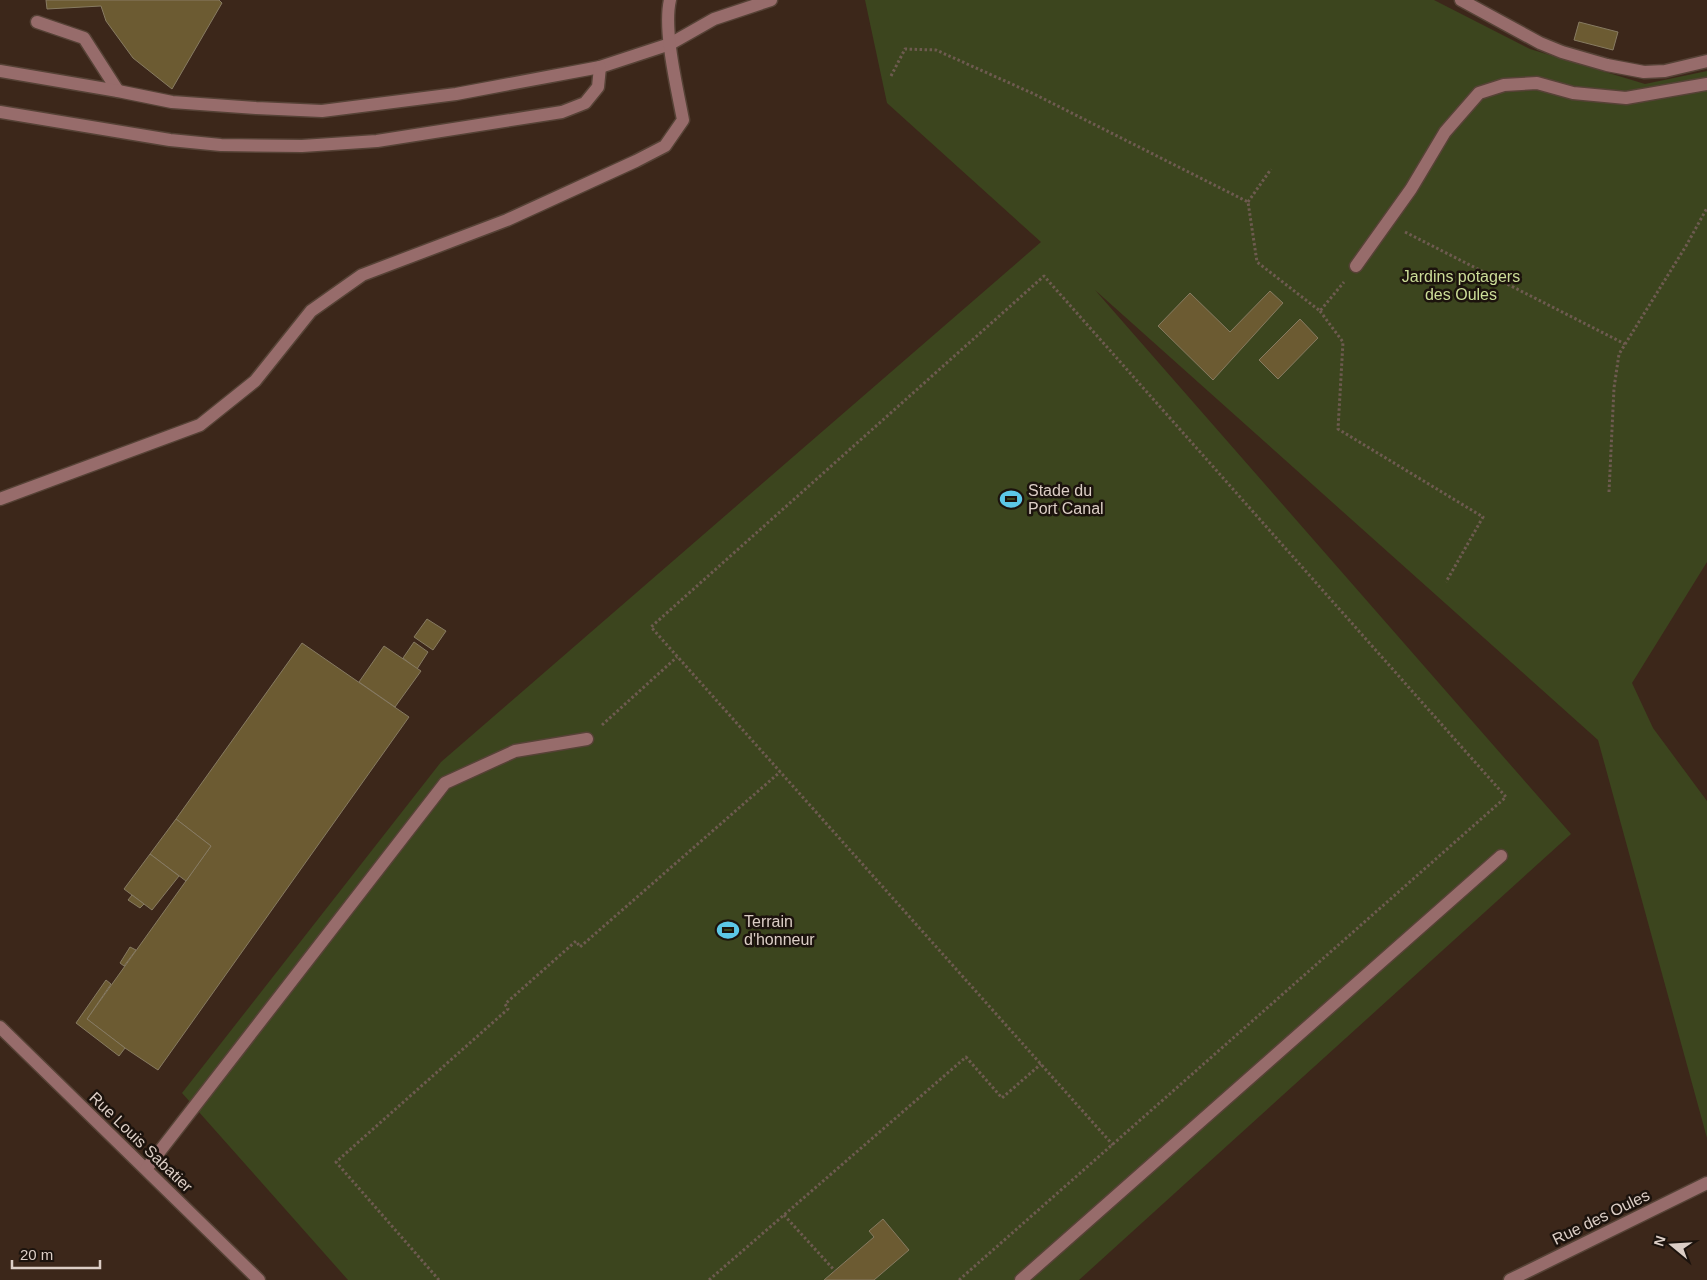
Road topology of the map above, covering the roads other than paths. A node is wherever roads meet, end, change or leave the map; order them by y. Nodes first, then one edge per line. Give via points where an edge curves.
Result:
1 (670, 0) edge
2 (771, 0) edge
3 (1461, 0) edge
4 (37, 22) dead end
5 (670, 44) junction
6 (1707, 61) edge
7 (600, 67) junction
8 (0, 71) edge
9 (1707, 84) edge
10 (118, 91) junction
11 (0, 112) edge
12 (1356, 266) road end
13 (0, 498) edge
14 (588, 739) road end
15 (1501, 856) dead end
16 (0, 1026) edge
17 (146, 1169) junction
18 (1707, 1183) edge
19 (259, 1280) edge
20 (1021, 1280) edge
21 (1510, 1280) edge

1 - 5 street
2 - 5 street via 714,19
3 - 6 street via 1540,43 1617,67 1644,72 1665,71
4 - 10 street via 84,38
5 - 7 street
5 - 13 street via 683,120 665,146 507,220 362,275 312,311 255,381 200,425
7 - 10 street via 456,94 322,111 172,102
7 - 11 street via 598,88 584,103 562,112 377,141 302,146 221,146
8 - 10 street
9 - 12 street via 1626,98 1573,93 1537,83 1504,85 1479,93 1444,132 1411,189
14 - 17 street via 515,751 445,783
15 - 20 street
16 - 17 street, Rue Louis Sabatier
17 - 19 street, Rue Louis Sabatier
18 - 21 street, Rue des Oules

